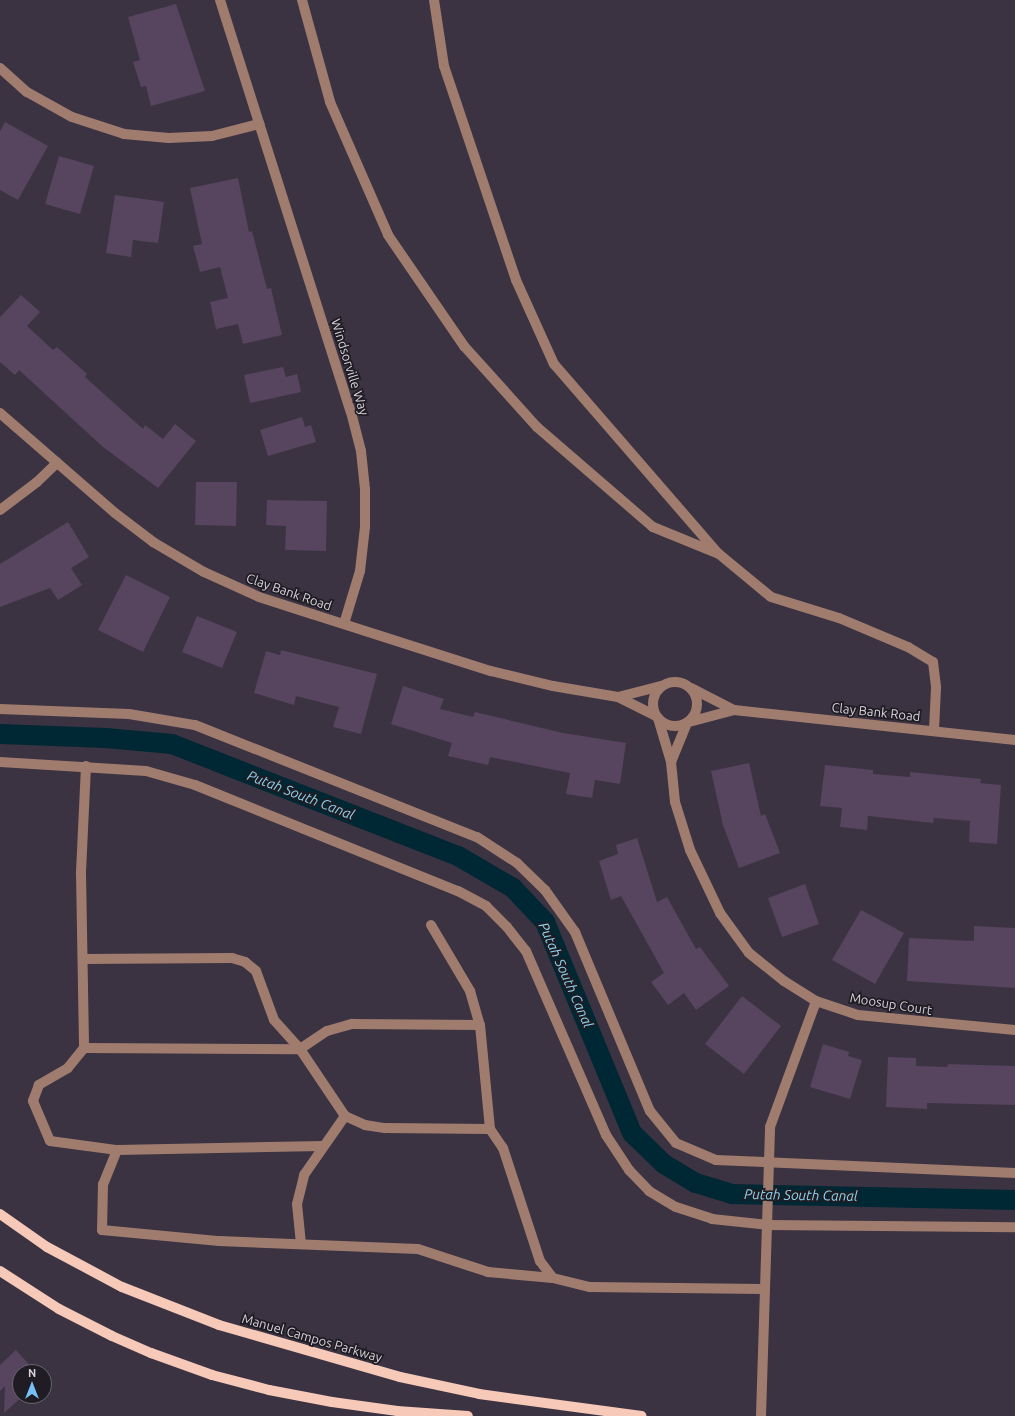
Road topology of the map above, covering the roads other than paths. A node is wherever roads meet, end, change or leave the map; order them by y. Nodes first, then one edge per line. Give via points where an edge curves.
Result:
1 (220, 0) edge
2 (302, 0) edge
3 (434, 0) edge
4 (0, 68) edge
5 (259, 124) junction
6 (0, 413) edge
7 (57, 463) junction
8 (0, 510) edge
9 (719, 554) junction
10 (344, 624) junction
11 (661, 686) junction
12 (691, 688) junction
13 (618, 698) junction
14 (0, 709) edge
15 (734, 710) junction
16 (657, 717) junction
17 (688, 722) junction
18 (934, 731) junction
19 (1015, 740) edge
20 (0, 762) edge
21 (671, 762) junction
22 (86, 766) junction
23 (431, 925) dead end
24 (83, 959) junction
25 (816, 1001) junction
26 (480, 1025) junction
27 (1015, 1030) edge
28 (84, 1048) junction
29 (300, 1049) junction
30 (345, 1116) junction
31 (490, 1129) junction
32 (323, 1146) junction
33 (117, 1150) junction
34 (770, 1162) junction
35 (1015, 1173) edge
36 (0, 1214) edge
37 (768, 1225) junction
38 (1015, 1227) edge
39 (300, 1244) junction
40 (0, 1271) edge
41 (553, 1278) junction
42 (763, 1289) junction
43 (468, 1416) edge
44 (634, 1416) edge
45 (643, 1416) edge
46 (761, 1416) edge

1 - 5 street, Windsorville Way
2 - 9 street via 330,102 388,235 464,346 537,427 653,527
3 - 9 street via 444,66 516,280 554,364
4 - 5 street via 27,92 72,118 124,134 169,138 212,136
5 - 10 street, Windsorville Way via 351,412 360,451 365,489 365,527 360,571
6 - 7 street, Clay Bank Road
7 - 8 street
7 - 10 street, Clay Bank Road via 153,542 204,572 259,597
9 - 18 street via 772,598 839,618 908,647 933,662 936,688
10 - 13 street, Clay Bank Road via 491,670 553,686
11 - 12 street, Clay Bank Road via 676,682
11 - 13 street, Clay Bank Road
11 - 16 street via 653,700
12 - 15 street, Clay Bank Road
12 - 17 street via 697,702 696,711
13 - 16 street, Clay Bank Road
14 - 34 street via 129,714 195,725 477,837 517,863 544,890 575,932 650,1111 676,1143 716,1160
15 - 17 street, Clay Bank Road
15 - 18 street, Clay Bank Road
16 - 17 street, Clay Bank Road via 669,725 676,726
16 - 21 street, Moosup Court
17 - 21 street, Moosup Court
18 - 19 street, Clay Bank Road
20 - 22 street
21 - 25 street, Moosup Court via 675,802 690,850 720,913 749,953 784,981
22 - 24 street via 81,873
22 - 37 street via 146,771 195,785 458,891 486,906 507,926 526,951 606,1135 629,1170 649,1191 676,1207 712,1220
23 - 26 street via 470,991
24 - 28 street
24 - 29 street via 232,958 245,962 256,971 274,1020
25 - 27 street, Moosup Court via 858,1014
25 - 34 street via 770,1127
26 - 29 street via 352,1024 327,1031
26 - 31 street
28 - 29 street
28 - 33 street via 68,1068 40,1085 33,1101 50,1140
29 - 30 street
30 - 31 street via 365,1125 386,1128
30 - 32 street
31 - 41 street via 503,1148 540,1261
32 - 33 street
32 - 39 street via 304,1175 297,1204
33 - 39 street via 103,1184 102,1230 218,1241
34 - 35 street
34 - 37 street
36 - 45 main road, Manuel Campos Parkway via 47,1247 122,1287 219,1325 400,1377 479,1394
37 - 38 street
37 - 42 street
39 - 41 street via 418,1249 488,1272
40 - 43 main road via 59,1309 112,1336 212,1375 269,1390 332,1402 397,1411
41 - 42 street via 590,1287
42 - 46 street
44 - 45 main road, Manuel Campos Parkway

